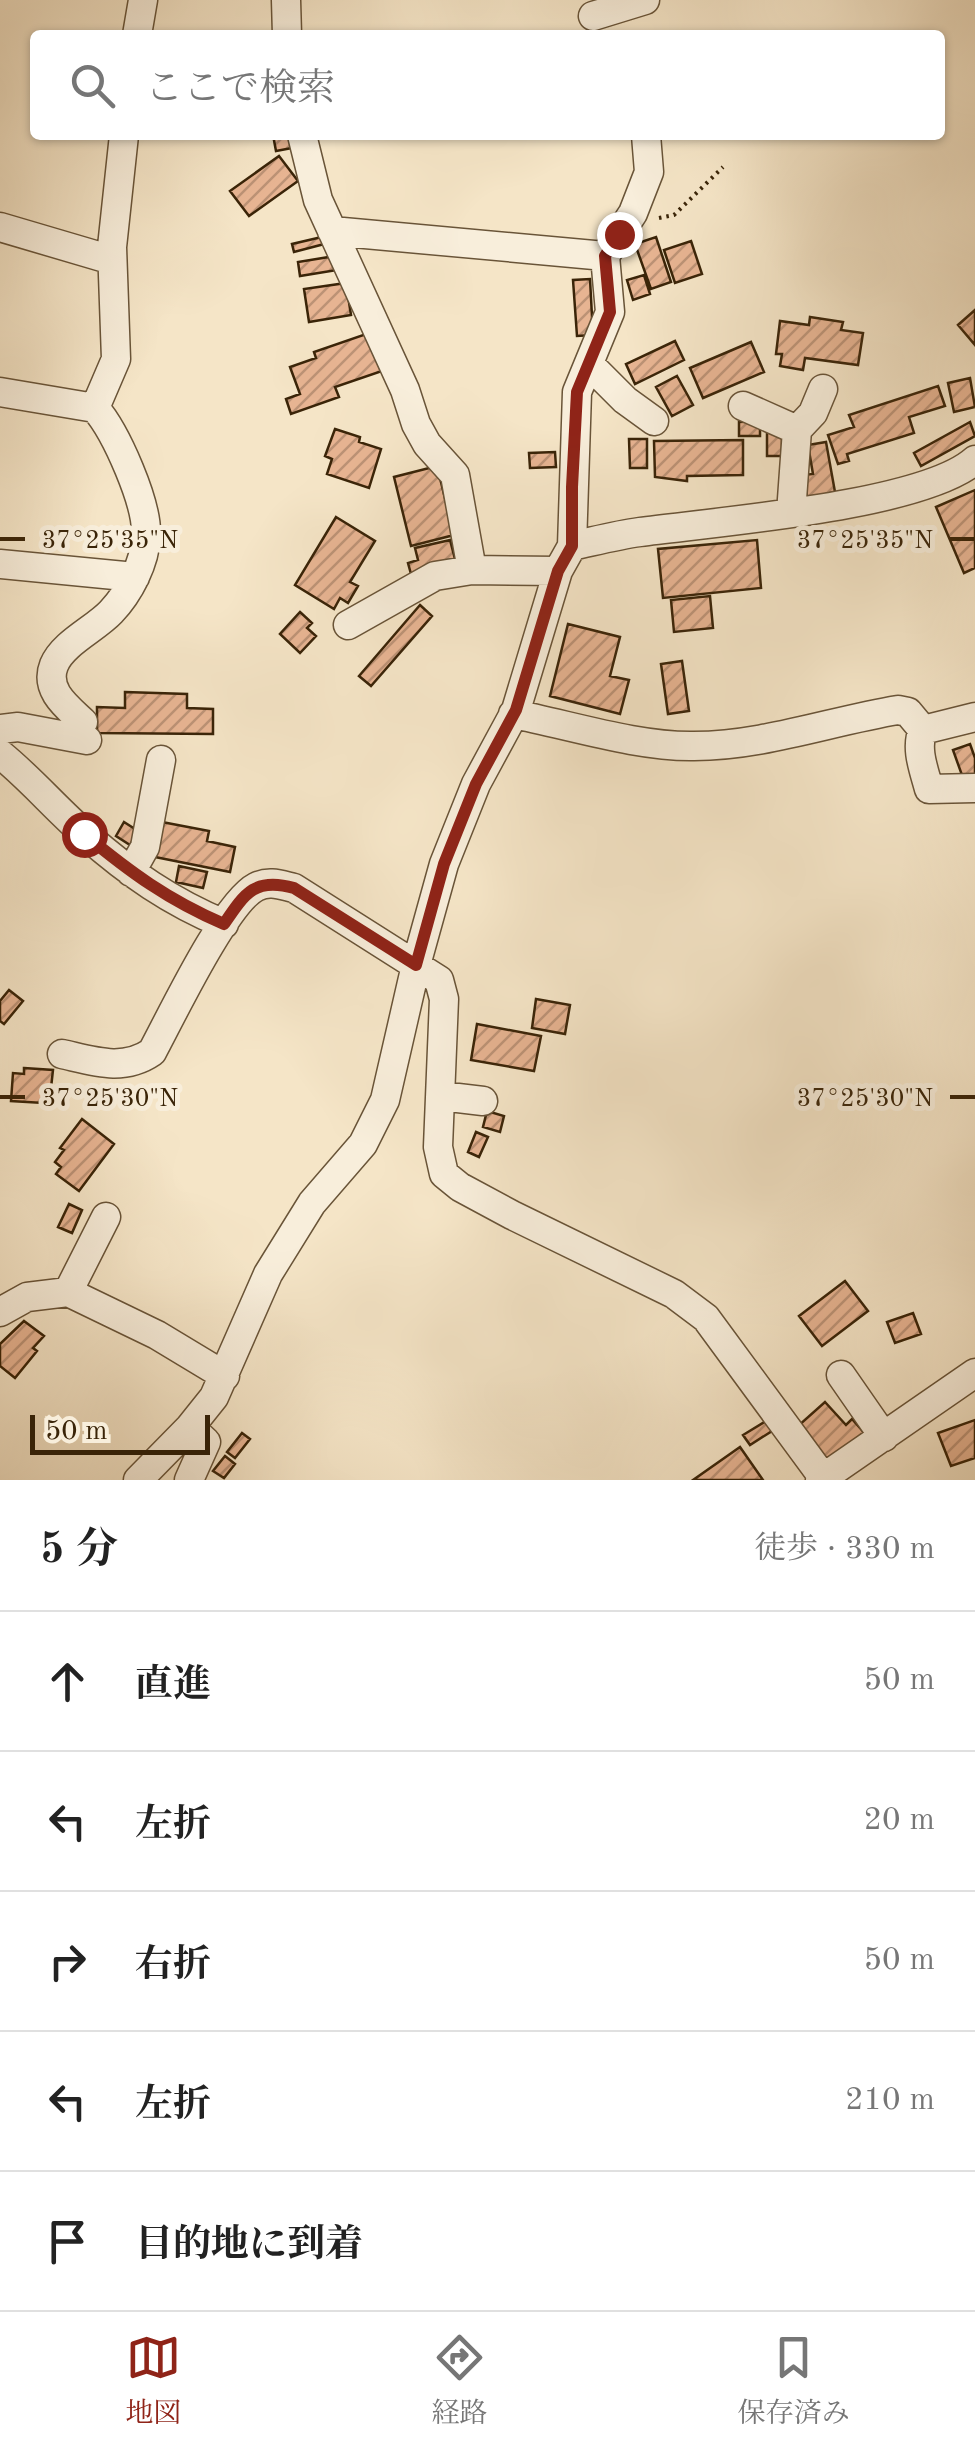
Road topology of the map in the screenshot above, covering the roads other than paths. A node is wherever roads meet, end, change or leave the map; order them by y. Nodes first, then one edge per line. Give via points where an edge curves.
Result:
1 (143, 0) edge
2 (286, 0) edge
3 (645, 0) edge
4 (594, 17) edge
5 (138, 30) edge
6 (287, 30) edge
7 (124, 140) edge
8 (303, 140) edge
9 (646, 140) edge
10 (0, 227) edge
11 (332, 231) junction
12 (605, 256) junction
13 (112, 260) junction
14 (589, 364) junction
15 (822, 389) dead end
16 (0, 392) edge
17 (743, 406) dead end
18 (95, 408) junction
19 (654, 422) dead end
20 (797, 430) junction
21 (971, 469) edge
22 (791, 512) junction
23 (572, 546) junction
24 (0, 564) edge
25 (472, 570) junction
26 (558, 571) junction
27 (134, 577) junction
28 (348, 625) dead end
29 (513, 714) junction
30 (975, 716) edge
31 (0, 729) edge
32 (923, 730) junction
33 (0, 754) edge
34 (160, 760) dead end
35 (975, 788) edge
36 (131, 872) junction
37 (224, 924) junction
38 (416, 965) junction
39 (62, 1054) dead end
40 (441, 1096) junction
41 (483, 1102) dead end
42 (106, 1218) dead end
43 (68, 1292) junction
44 (0, 1312) edge
45 (975, 1373) edge
46 (842, 1375) dead end
47 (225, 1376) junction
48 (190, 1426) junction
49 (884, 1436) junction
50 (823, 1479) edge
51 (138, 1480) edge
52 (189, 1480) edge

1 - 5 street
2 - 6 street
3 - 4 street
7 - 13 street
8 - 11 street
9 - 12 street via 649,172
10 - 13 street
11 - 12 street
11 - 25 street via 426,444 455,475
12 - 14 street via 610,312
13 - 18 street via 116,359
14 - 19 street
14 - 23 street via 577,392
15 - 20 street
16 - 18 street
17 - 20 street
18 - 27 street via 122,450 147,534
20 - 22 street
21 - 22 street via 913,489
22 - 23 street
23 - 26 street
24 - 27 street
25 - 26 street
25 - 28 street via 435,576
26 - 29 street
27 - 31 street via 111,612 53,667 56,695 85,731
29 - 32 street via 696,746 898,710
29 - 38 street via 444,864
30 - 32 street
32 - 35 street via 920,756 929,789
33 - 36 street
34 - 36 street via 146,847
36 - 37 street
37 - 38 street via 252,889 274,883 294,888
37 - 39 street via 152,1052 115,1065
38 - 40 street via 439,980 444,999
38 - 47 street via 384,1100 363,1144 312,1203 268,1274
40 - 41 street
40 - 50 street via 444,1174 674,1294 706,1318
42 - 43 street
43 - 44 street via 27,1297
43 - 47 street
45 - 49 street
46 - 49 street
47 - 48 street
48 - 51 street
48 - 52 street via 206,1442
49 - 50 street

